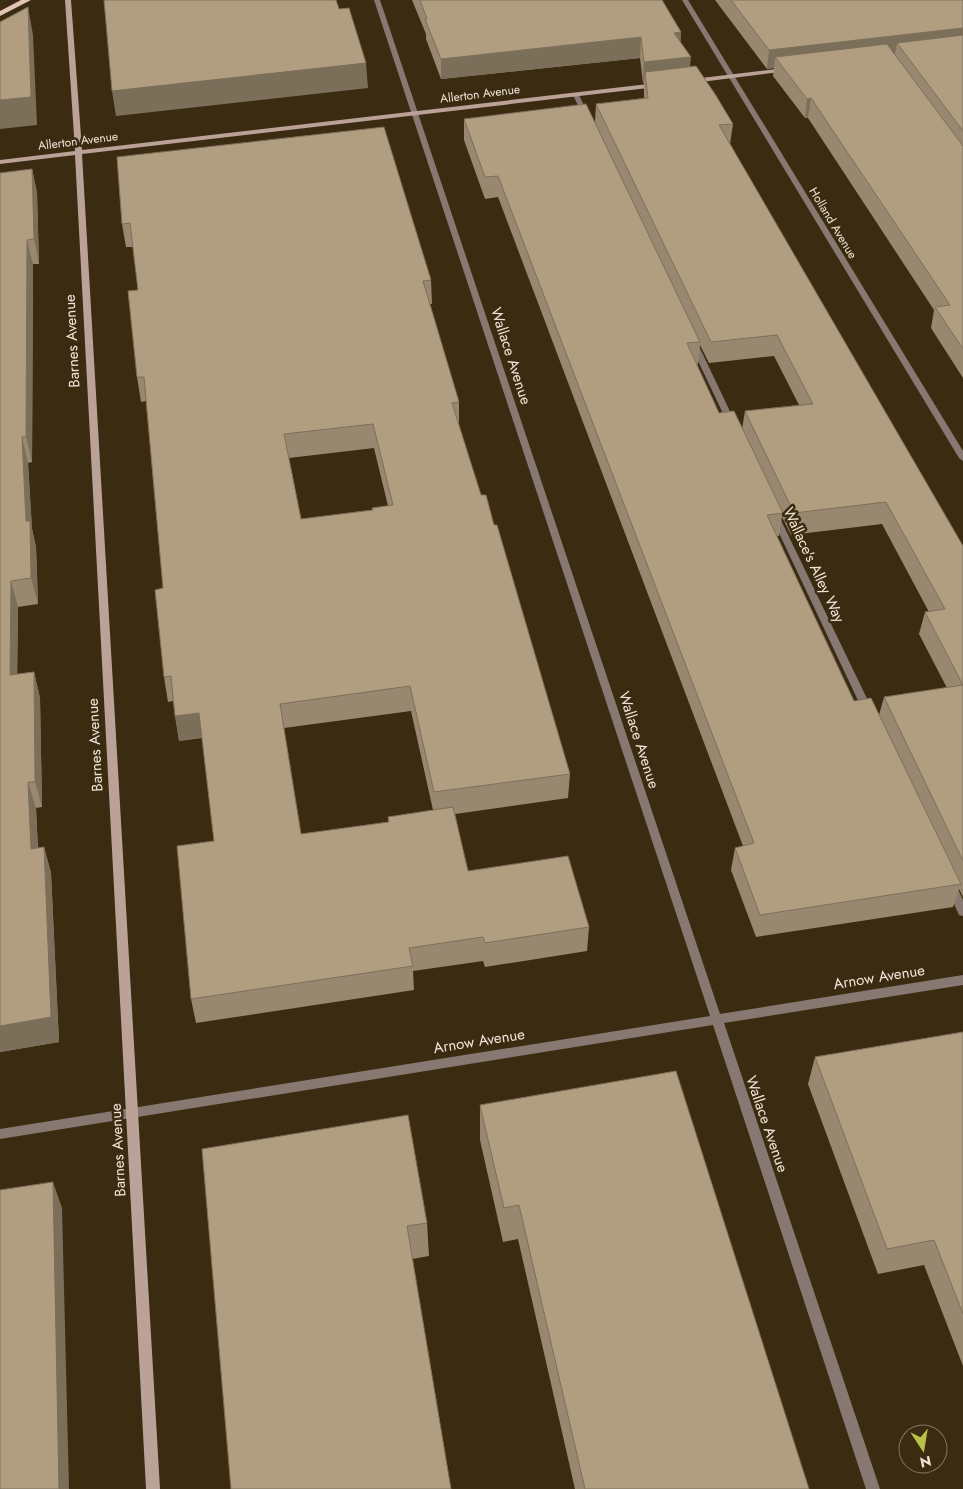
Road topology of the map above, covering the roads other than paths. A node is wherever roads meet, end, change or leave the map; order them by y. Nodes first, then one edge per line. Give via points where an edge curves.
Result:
1 (27, 0) edge
2 (68, 0) edge
3 (377, 0) edge
4 (685, 0) edge
5 (0, 14) edge
6 (797, 69) edge
7 (731, 77) junction
8 (682, 82) edge
9 (663, 85) edge
10 (576, 95) junction
11 (415, 113) junction
12 (589, 122) edge
13 (78, 152) junction
14 (0, 162) edge
15 (691, 337) edge
16 (738, 436) edge
17 (963, 458) edge
18 (772, 508) edge
19 (874, 723) edge
20 (946, 876) edge
21 (963, 912) edge
22 (963, 980) edge
23 (716, 1019) junction
24 (132, 1113) junction
25 (0, 1134) edge
26 (153, 1489) edge
27 (873, 1489) edge

1 - 5 main road
2 - 13 street, Barnes Avenue
3 - 11 street, Wallace Avenue
4 - 7 street, Holland Avenue
6 - 7 street
7 - 8 street
7 - 17 street, Holland Avenue
9 - 10 street, Allerton Avenue
10 - 11 street, Allerton Avenue
10 - 12 street
11 - 13 street, Allerton Avenue
11 - 23 street, Wallace Avenue
13 - 14 street, Allerton Avenue
13 - 24 street, Barnes Avenue
15 - 16 street
18 - 19 street, Wallace's Alley Way
20 - 21 street
22 - 23 street, Arnow Avenue
23 - 24 street, Arnow Avenue
23 - 27 street, Wallace Avenue
24 - 25 street, Arnow Avenue
24 - 26 street, Barnes Avenue

